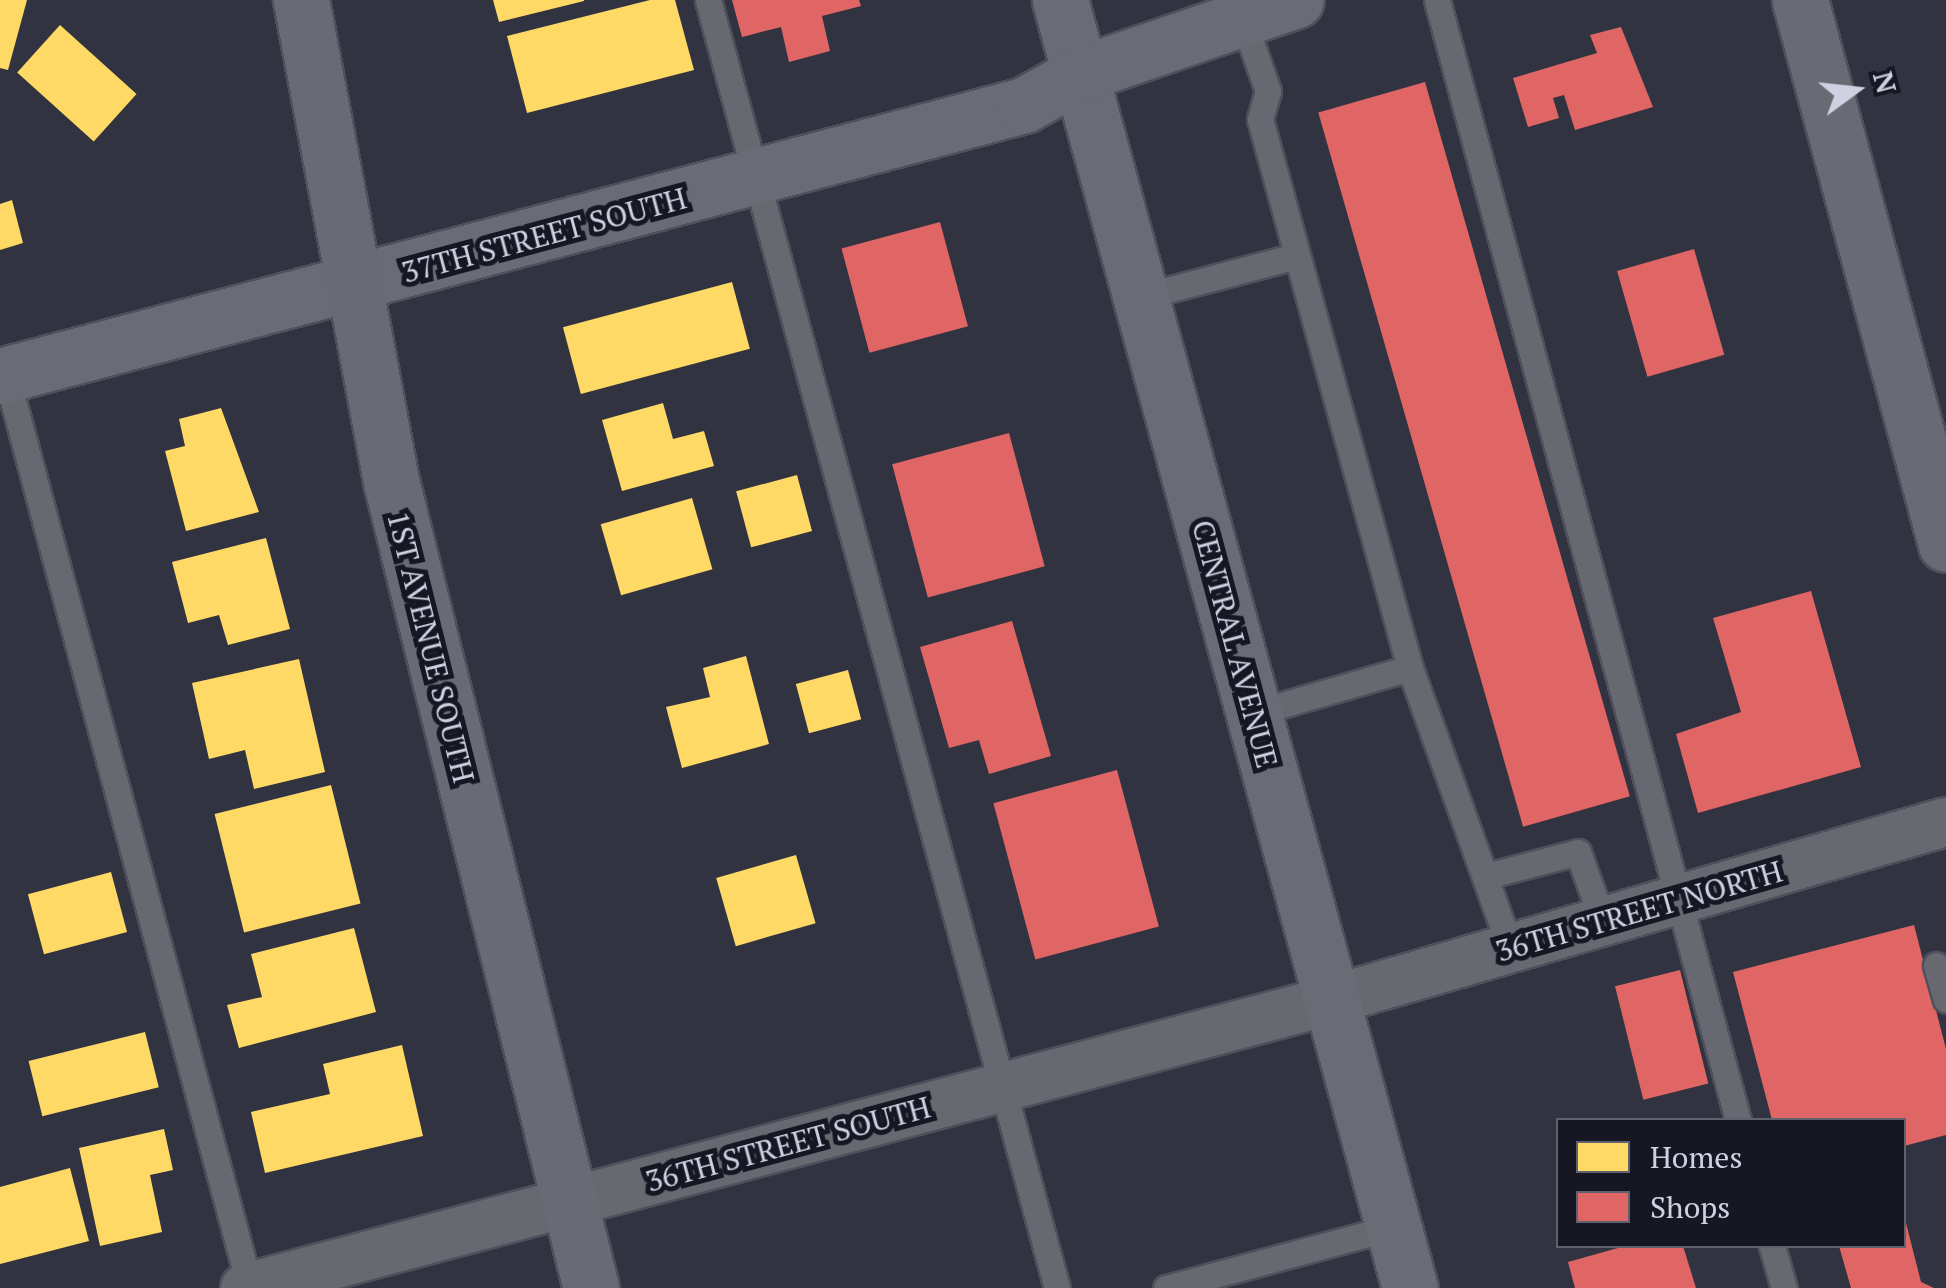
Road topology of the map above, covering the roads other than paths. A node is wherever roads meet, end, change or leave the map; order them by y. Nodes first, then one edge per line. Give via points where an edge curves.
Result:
1 (708, 0) edge
2 (1060, 0) edge
3 (1296, 0) edge
4 (1437, 0) edge
5 (1800, 0) edge
6 (292, 5) edge
7 (1241, 14) junction
8 (1080, 74) junction
9 (756, 178) junction
10 (1296, 256) junction
11 (356, 286) junction
12 (1141, 297) junction
13 (3, 375) edge
14 (1946, 544) edge
15 (1410, 668) junction
16 (1254, 713) junction
17 (1946, 822) edge
18 (1486, 876) junction
19 (1676, 900) junction
20 (1603, 922) junction
21 (1510, 948) junction
22 (1936, 966) dead end
23 (1332, 1000) junction
24 (1946, 1000) edge
25 (1001, 1088) junction
26 (1737, 1118) edge
27 (568, 1202) junction
28 (1394, 1227) junction
29 (1773, 1248) edge
30 (1212, 1282) edge
31 (248, 1288) edge
32 (591, 1288) edge
33 (1057, 1288) edge
34 (1166, 1288) edge
35 (1410, 1288) edge
36 (1784, 1288) edge

1 - 9 lane
2 - 8 street, CENTRAL AVENUE
3 - 7 street, 37TH STREET SOUTH
4 - 19 lane
5 - 14 main road
6 - 11 main road, 1ST AVENUE SOUTH
7 - 8 street, 37TH STREET SOUTH
7 - 10 lane via 1268,91 1260,119
8 - 9 street, 37TH STREET SOUTH via 1024,105
8 - 12 street, CENTRAL AVENUE
9 - 11 street, 37TH STREET SOUTH
9 - 25 lane
10 - 12 lane
10 - 15 lane
11 - 13 street, 37TH STREET SOUTH
11 - 27 main road, 1ST AVENUE SOUTH via 390,481
12 - 16 street, CENTRAL AVENUE
13 - 31 lane
15 - 16 lane
15 - 18 lane
16 - 23 street, CENTRAL AVENUE
17 - 19 street, 36TH STREET NORTH
18 - 20 lane via 1578,852
18 - 21 lane
19 - 20 street, 36TH STREET NORTH
19 - 26 lane
20 - 21 street, 36TH STREET NORTH
21 - 23 street, 36TH STREET NORTH
22 - 24 lane
23 - 25 street, 36TH STREET SOUTH
23 - 28 street, CENTRAL AVENUE
25 - 27 street, 36TH STREET SOUTH
25 - 33 lane
27 - 31 street, 36TH STREET SOUTH
27 - 32 main road, 1ST AVENUE SOUTH
28 - 30 lane
28 - 35 street, CENTRAL AVENUE
29 - 36 lane
30 - 34 lane

